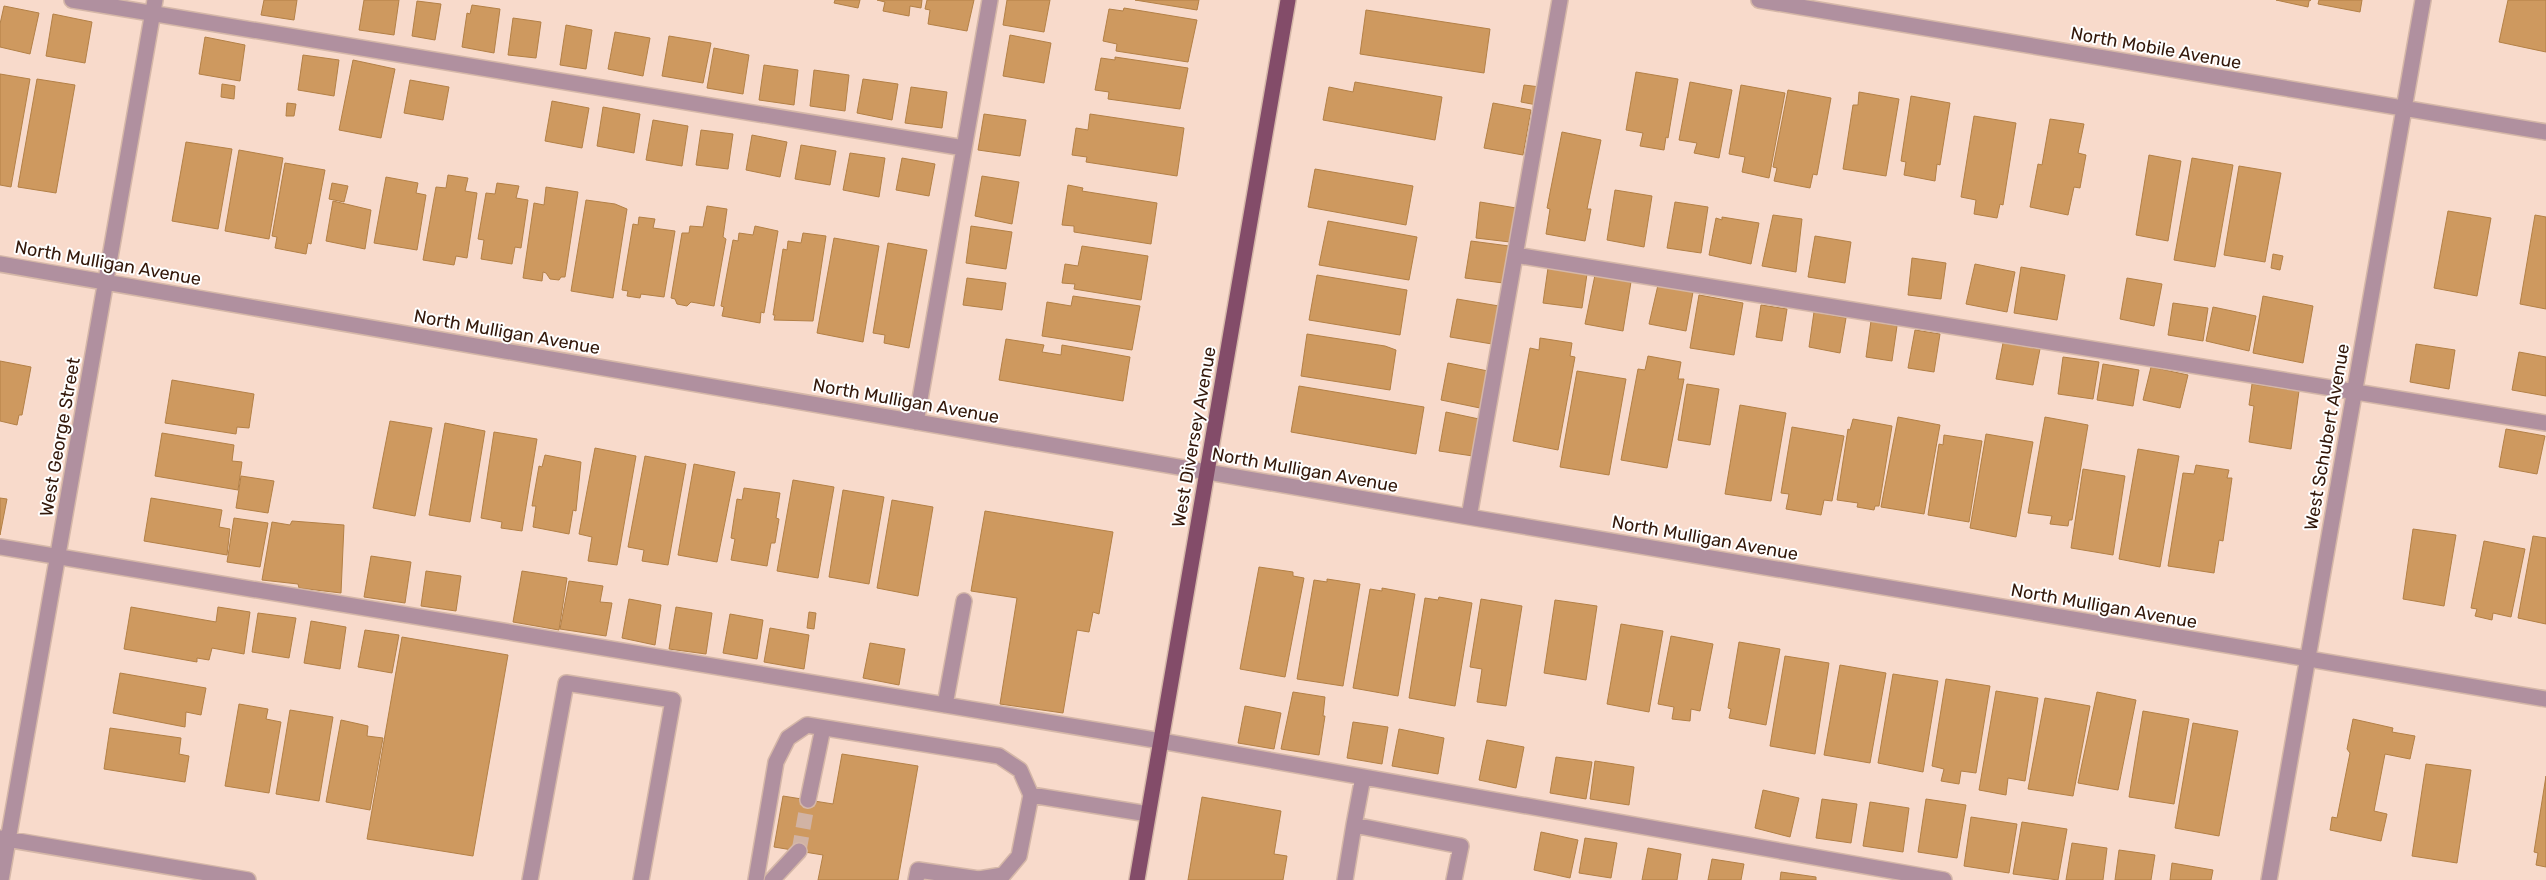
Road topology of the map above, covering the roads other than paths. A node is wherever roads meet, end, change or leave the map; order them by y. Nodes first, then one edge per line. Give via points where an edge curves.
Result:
1 (72, 0) edge
2 (990, 0) edge
3 (1288, 0) edge
4 (1560, 0) edge
5 (1759, 0) edge
6 (2423, 0) edge
7 (154, 7) edge
8 (2404, 108) junction
9 (2546, 132) edge
10 (964, 148) junction
11 (1516, 255) junction
12 (0, 264) edge
13 (106, 282) junction
14 (2354, 392) junction
15 (916, 422) junction
16 (2546, 422) edge
17 (1207, 472) junction
18 (1470, 517) junction
19 (0, 547) edge
20 (58, 556) junction
21 (964, 601) dead end
22 (2308, 660) junction
23 (2546, 699) edge
24 (945, 705) junction
25 (823, 728) junction
26 (1161, 741) junction
27 (1363, 777) junction
28 (1031, 795) junction
29 (808, 800) tunnel mouth
30 (1148, 814) junction
31 (1354, 825) junction
32 (4, 838) edge
33 (799, 851) tunnel mouth
34 (1921, 878) edge
35 (0, 880) edge
36 (248, 880) edge
37 (530, 880) edge
38 (641, 880) edge
39 (756, 880) edge
40 (772, 880) edge
41 (916, 880) edge
42 (1137, 880) edge
43 (1345, 880) edge
44 (1454, 880) edge
45 (1944, 880) edge
46 (2269, 880) edge

1 - 7 street
2 - 10 street
3 - 17 main road, West Diversey Avenue
4 - 11 street
5 - 8 street, North Mobile Avenue
6 - 8 street, West Schubert Avenue
7 - 10 street
7 - 13 street, West George Street
8 - 9 street, North Mobile Avenue
8 - 14 street, West Schubert Avenue
10 - 15 street
11 - 14 street
11 - 18 street
12 - 13 street, North Mulligan Avenue
13 - 15 street, North Mulligan Avenue
13 - 20 street, West George Street
14 - 16 street
14 - 22 street, West Schubert Avenue
15 - 17 street, North Mulligan Avenue
17 - 18 street, North Mulligan Avenue
17 - 26 main road, West Diversey Avenue
18 - 22 street, North Mulligan Avenue
19 - 20 street
20 - 24 street
20 - 32 street, West George Street
21 - 24 street
22 - 23 street, North Mulligan Avenue
22 - 46 street, West Schubert Avenue
24 - 26 street
25 - 28 street via 999,756 1020,770
25 - 29 street
25 - 39 street via 807,725 788,738 776,762
26 - 27 street
26 - 30 main road, West Diversey Avenue
27 - 31 street
27 - 34 street
28 - 30 street
28 - 41 street via 1019,856 1003,875 979,879 918,870
30 - 42 main road, West Diversey Avenue
31 - 43 street
31 - 44 street via 1461,846
32 - 35 street, West George Street
32 - 36 street
33 - 40 street
34 - 45 street
37 - 38 street via 566,683 673,700

